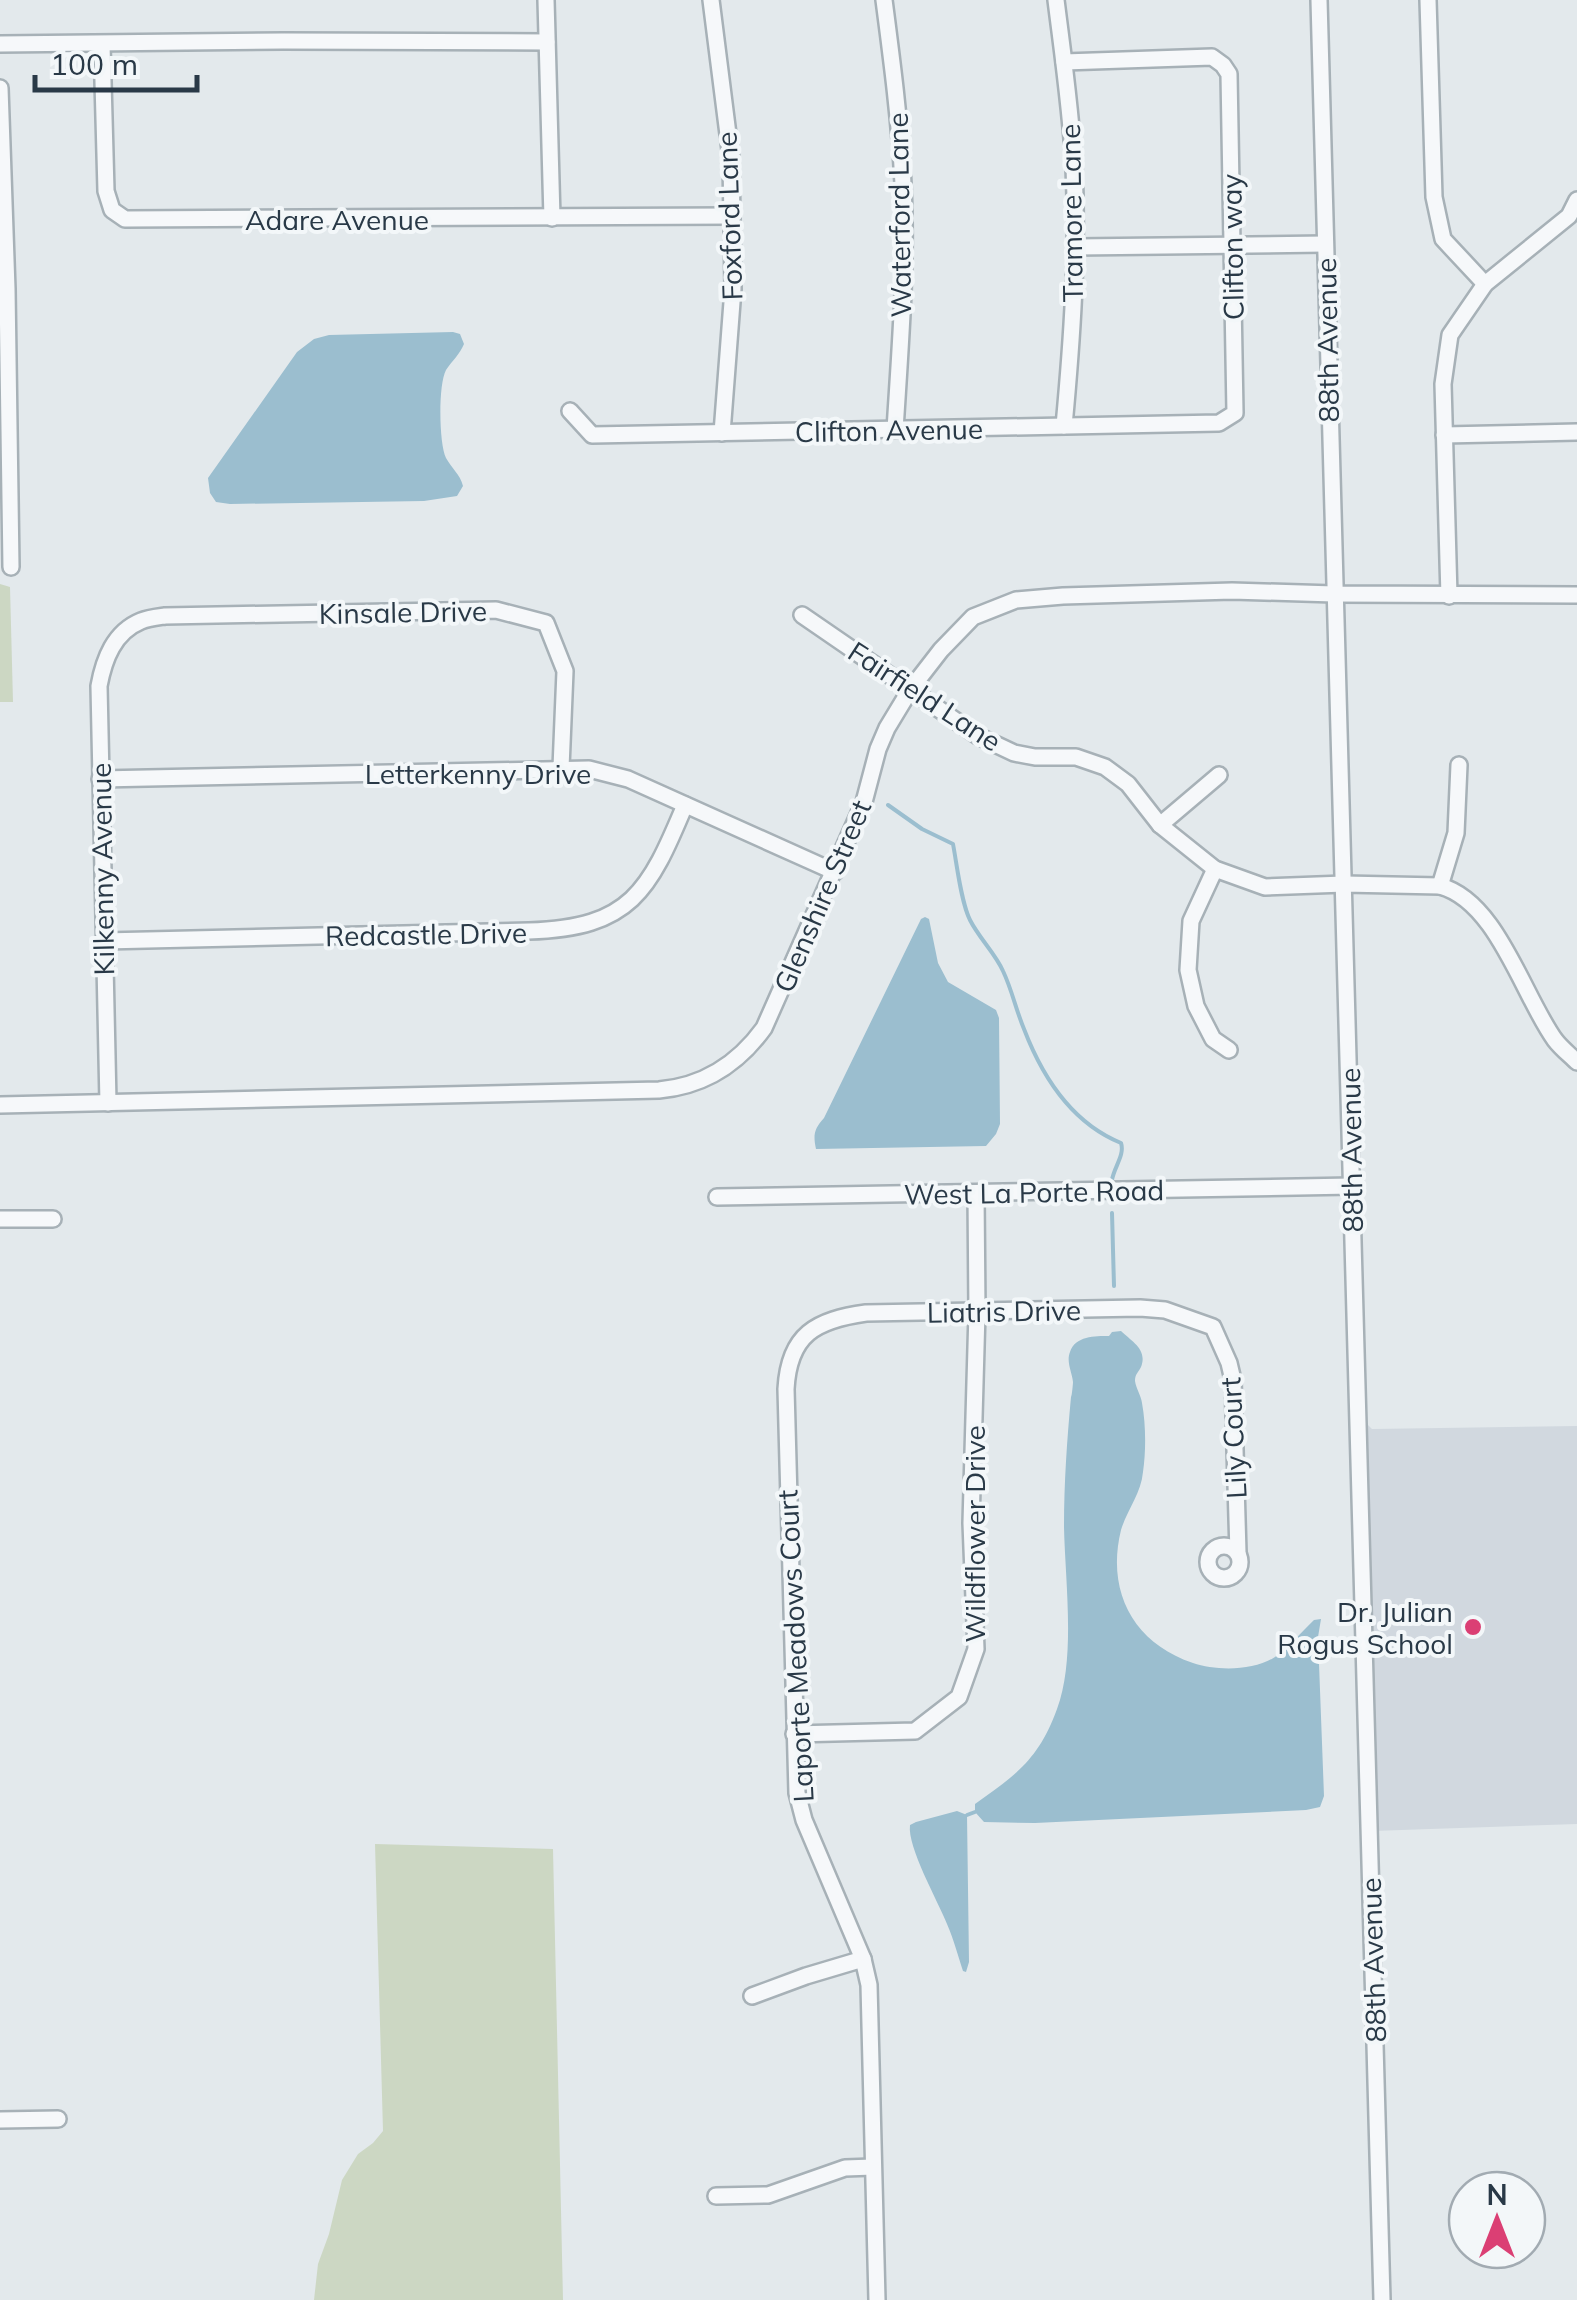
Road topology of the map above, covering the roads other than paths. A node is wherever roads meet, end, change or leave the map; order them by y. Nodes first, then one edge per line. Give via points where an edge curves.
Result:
1 (546, 0) edge
2 (711, 0) edge
3 (884, 0) edge
4 (1056, 0) edge
5 (1319, 0) edge
6 (1428, 0) edge
7 (547, 42) junction
8 (0, 44) edge
9 (102, 44) junction
10 (1064, 62) junction
11 (0, 88) edge
12 (1577, 200) edge
13 (732, 216) junction
14 (552, 218) junction
15 (1573, 220) edge
16 (1232, 244) junction
17 (1325, 244) junction
18 (1076, 247) junction
19 (1484, 284) junction
20 (4, 289) edge
21 (570, 411) dead end
22 (1219, 423) joint
23 (1064, 426) junction
24 (895, 430) junction
25 (1577, 432) edge
26 (722, 433) junction
27 (1444, 436) junction
28 (12, 566) dead end
29 (1334, 594) junction
30 (1577, 595) edge
31 (1449, 596) junction
32 (802, 615) dead end
33 (116, 639) joint
34 (910, 690) junction
35 (1460, 765) dead end
36 (561, 768) junction
37 (1219, 774) dead end
38 (100, 779) junction
39 (685, 805) junction
40 (1160, 825) junction
41 (1215, 869) junction
42 (835, 872) junction
43 (1344, 884) junction
44 (1440, 886) junction
45 (104, 940) junction
46 (1228, 1050) dead end
47 (1577, 1062) edge
48 (108, 1104) junction
49 (0, 1105) edge
50 (1352, 1186) junction
51 (976, 1193) junction
52 (716, 1197) dead end
53 (0, 1219) edge
54 (53, 1219) dead end
55 (978, 1312) junction
56 (1214, 1327) joint
57 (800, 1341) joint
58 (1238, 1553) dead end
59 (794, 1734) junction
60 (863, 1960) junction
61 (752, 1996) dead end
62 (58, 2119) dead end
63 (0, 2120) edge
64 (873, 2167) junction
65 (716, 2196) dead end
66 (878, 2300) edge
67 (1382, 2300) edge

1 - 7 street
2 - 13 street, Foxford Lane
3 - 24 street, Waterford Lane via 903,186
4 - 10 street, Tramore Lane
5 - 17 street, 88th Avenue
6 - 19 street via 1434,198 1444,240
7 - 9 street
7 - 14 street
8 - 9 street
9 - 14 street, Adare Avenue via 106,191 112,210 125,219
10 - 16 street, Clifton way via 1212,57 1222,65 1230,74
10 - 18 street, Tramore Lane
11 - 20 street
12 - 15 street
13 - 14 street, Adare Avenue
13 - 26 street, Foxford Lane
15 - 19 street
16 - 17 street
16 - 18 street
16 - 22 street, Clifton way via 1236,413
17 - 29 street, 88th Avenue
18 - 23 street, Tramore Lane
19 - 27 street via 1450,335
20 - 28 street
21 - 26 street, Clifton Avenue via 592,435
22 - 23 street, Clifton Avenue
23 - 24 street, Clifton Avenue
24 - 26 street, Clifton Avenue
25 - 27 street
27 - 31 street
29 - 31 street, Glenshire Street
29 - 34 street, Glenshire Street via 1016,600 973,618
29 - 43 street, 88th Avenue
30 - 31 street, Glenshire Street
32 - 34 street, Fairfield Lane
33 - 36 street, Kinsale Drive via 140,621 165,616 496,610 546,623 565,671
33 - 38 street, Kilkenny Avenue via 99,686
34 - 40 street, Fairfield Lane via 1014,753 1076,756 1104,766 1128,784
34 - 42 street, Glenshire Street via 878,748
35 - 44 street via 1456,833
36 - 38 street, Letterkenny Drive
36 - 39 street, Letterkenny Drive via 612,774
37 - 40 street
38 - 45 street, Kilkenny Avenue
39 - 42 street, Letterkenny Drive
39 - 45 street, Redcastle Drive via 645,886 612,914 579,927
40 - 41 street, Fairfield Lane
41 - 43 street, Fairfield Lane via 1265,887
41 - 46 street via 1191,921 1188,970 1196,1006 1213,1039
42 - 48 street, Glenshire Street via 764,1028 726,1068 690,1085
43 - 44 street, Fairfield Lane
43 - 50 street, 88th Avenue
44 - 47 street via 1473,904 1555,1040
45 - 48 street, Kilkenny Avenue
48 - 49 street, Glenshire Street
50 - 51 street, West La Porte Road
50 - 67 street, 88th Avenue
51 - 52 street, West La Porte Road
51 - 55 street, Wildflower Drive
53 - 54 street
55 - 56 street, Liatris Drive via 1140,1308
55 - 57 street, Liatris Drive via 841,1316
55 - 59 street, Wildflower Drive via 976,1649 959,1697 914,1731
56 - 58 street, Lily Court via 1233,1380
57 - 59 street, Laporte Meadows Court via 786,1389
59 - 60 street, Laporte Meadows Court via 801,1809
60 - 61 street
60 - 64 street, Laporte Meadows Court
62 - 63 street
64 - 65 street via 845,2168 768,2195
64 - 66 street, Laporte Meadows Court

